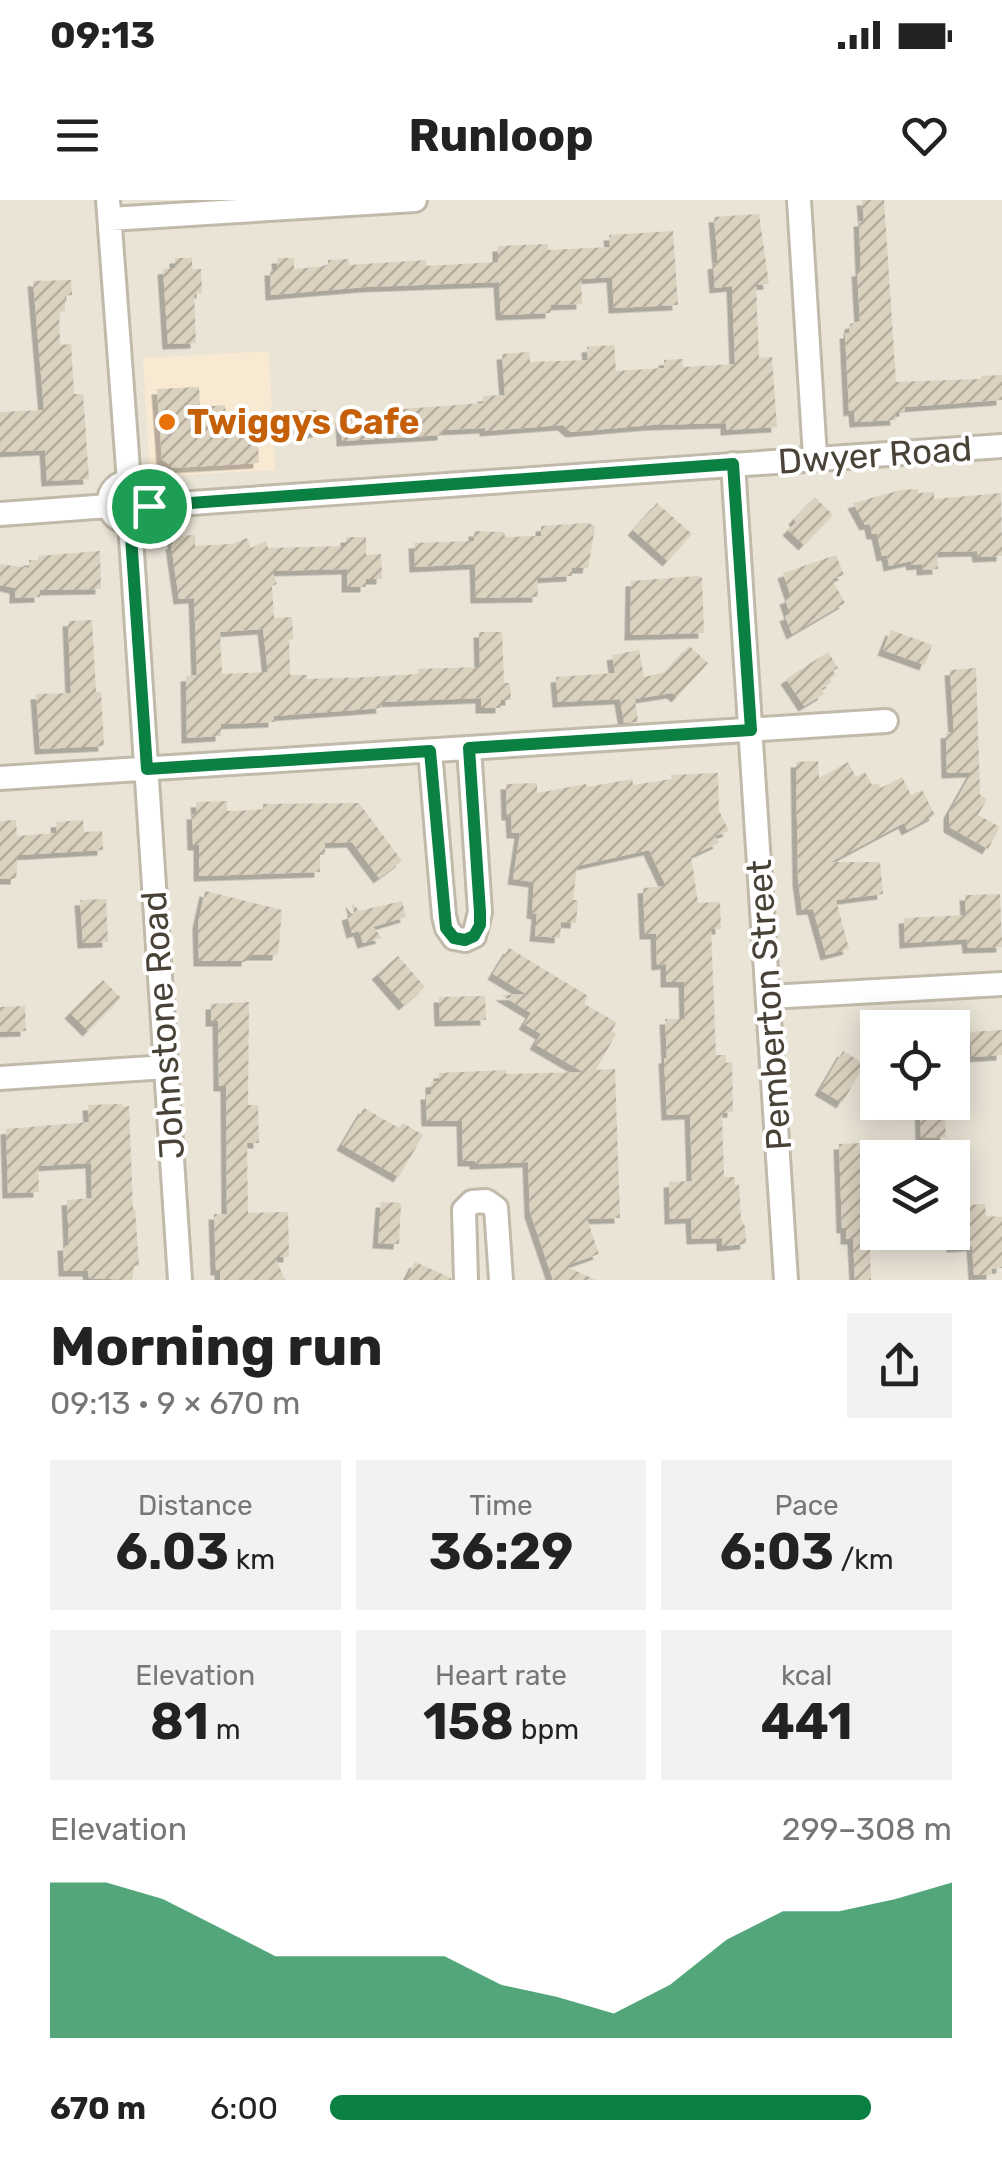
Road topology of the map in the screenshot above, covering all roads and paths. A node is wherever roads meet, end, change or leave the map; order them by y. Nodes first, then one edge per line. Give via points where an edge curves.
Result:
1 (415, 200) edge
2 (799, 200) edge
3 (109, 210) edge
4 (1002, 446) edge
5 (815, 458) junction
6 (733, 464) junction
7 (129, 482) junction
8 (110, 506) junction
9 (149, 506) junction
10 (0, 514) edge
11 (130, 522) junction
12 (886, 721) dead end
13 (751, 730) junction
14 (469, 748) junction
15 (430, 751) junction
16 (147, 769) junction
17 (0, 778) edge
18 (1002, 984) edge
19 (769, 997) junction
20 (166, 1067) junction
21 (0, 1078) edge
22 (180, 1280) edge
23 (466, 1280) edge
24 (501, 1280) edge
25 (786, 1280) edge

1 - 3 street
2 - 5 street
3 - 7 street
4 - 5 street, Dwyer Road
5 - 6 street, Dwyer Road
6 - 9 street, Dwyer Road
6 - 13 street, Pemberton Street
7 - 8 street via 116,487
7 - 9 street via 147,492
8 - 10 street
8 - 11 street
9 - 11 street
11 - 16 street, Johnstone Road
12 - 13 street
13 - 14 street
13 - 19 street, Pemberton Street
14 - 15 street
14 - 15 street via 480,925 465,940 446,928
15 - 16 street
16 - 17 street
16 - 20 street, Johnstone Road
18 - 19 street
19 - 25 street, Pemberton Street
20 - 21 street
20 - 22 street, Johnstone Road
23 - 24 street via 464,1210 486,1201 496,1208

